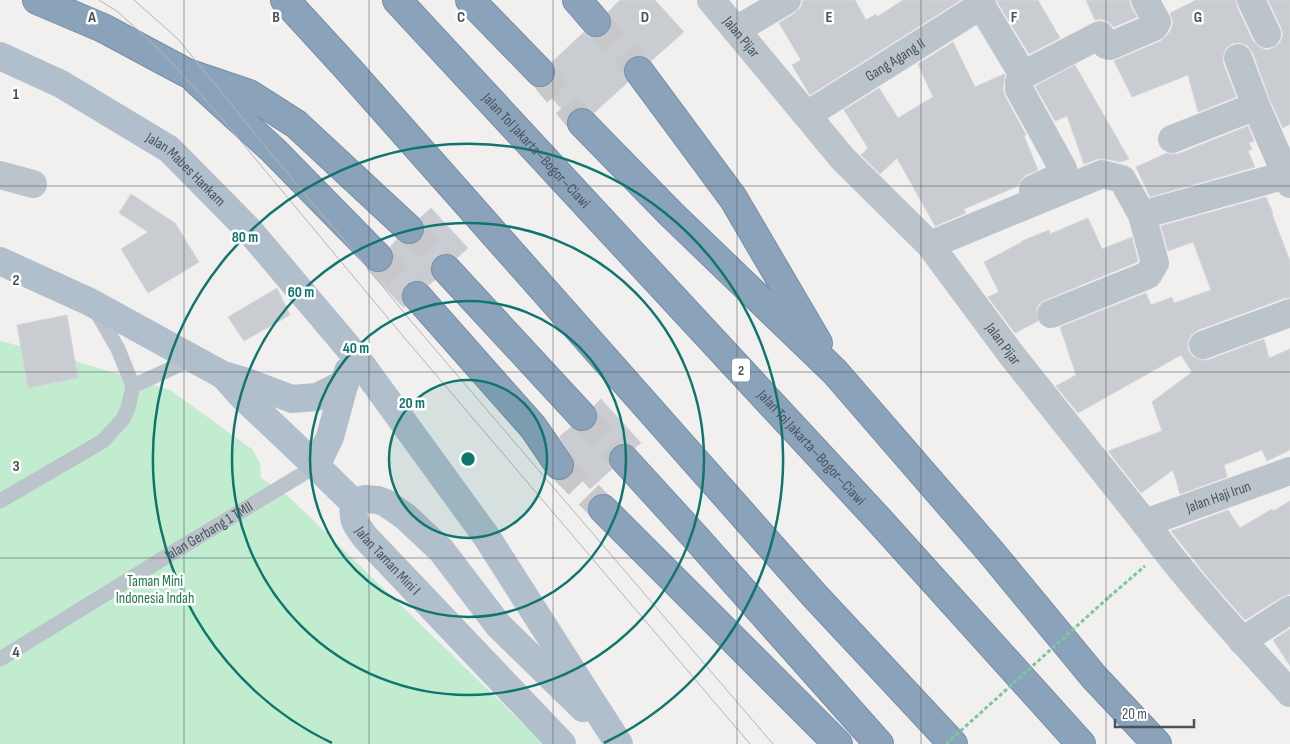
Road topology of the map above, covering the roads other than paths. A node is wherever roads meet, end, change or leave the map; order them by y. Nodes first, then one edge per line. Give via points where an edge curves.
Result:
1 (37, 0) edge
2 (285, 0) edge
3 (397, 0) edge
4 (470, 0) edge
5 (576, 0) edge
6 (711, 0) edge
7 (787, 0) edge
8 (1146, 0) edge
9 (1251, 0) edge
10 (980, 2) edge
11 (596, 22) tunnel mouth
12 (736, 30) junction
13 (1268, 34) dead end
14 (0, 56) edge
15 (1238, 58) dead end
16 (540, 72) tunnel mouth
17 (639, 72) tunnel mouth
18 (187, 73) junction
19 (1023, 75) junction
20 (1256, 106) junction
21 (807, 115) junction
22 (582, 123) tunnel mouth
23 (1172, 139) dead end
24 (0, 174) edge
25 (1288, 180) edge
26 (33, 184) dead end
27 (1142, 215) junction
28 (409, 229) tunnel mouth
29 (928, 242) junction
30 (378, 257) tunnel mouth
31 (0, 262) edge
32 (446, 269) tunnel mouth
33 (417, 296) tunnel mouth
34 (90, 302) junction
35 (1290, 313) edge
36 (1051, 314) dead end
37 (1204, 345) dead end
38 (353, 352) junction
39 (192, 359) junction
40 (835, 372) junction
41 (223, 375) junction
42 (345, 383) junction
43 (133, 386) junction
44 (582, 416) tunnel mouth
45 (624, 459) tunnel mouth
46 (559, 465) tunnel mouth
47 (316, 466) junction
48 (1290, 471) edge
49 (0, 501) edge
50 (354, 504) junction
51 (603, 509) tunnel mouth
52 (1145, 523) junction
53 (1290, 610) edge
54 (1242, 641) junction
55 (0, 659) edge
56 (1290, 694) edge
57 (618, 743) edge
58 (562, 744) edge
59 (838, 744) edge
60 (879, 744) edge
61 (953, 744) edge
62 (1081, 744) edge
63 (1157, 744) edge

1 - 18 highway via 103,28
2 - 61 highway via 814,595
3 - 62 highway, Jalan Tol Jakarta–Bogor–Ciawi / 2 via 879,520
4 - 16 highway
5 - 11 highway
6 - 12 street, Jalan Pijar
7 - 12 street
8 - 19 street via 1157,22 1154,27 1110,46 1100,35
9 - 13 street
10 - 19 street
10 - 21 street, Gang Agang II
12 - 21 street, Jalan Pijar
14 - 38 main road, Jalan Mabes Hankam via 61,84 169,149 249,230
15 - 20 street
17 - 40 highway via 733,198
18 - 28 highway via 250,94 296,124
18 - 30 highway via 273,150
19 - 29 street via 1018,82 1019,89 1063,170 1059,177
20 - 23 street
20 - 25 street
21 - 29 street, Jalan Pijar via 843,159
22 - 40 highway
24 - 26 street
25 - 27 street
27 - 29 street via 1122,179 1102,174
27 - 36 street via 1156,263 1148,275
29 - 52 street, Jalan Pijar via 1010,353
31 - 34 main road
32 - 44 highway
33 - 46 highway via 533,427
34 - 39 main road
34 - 43 lane via 118,348
35 - 37 street
38 - 42 main road
38 - 57 main road via 486,536
39 - 41 main road
39 - 43 lane
40 - 63 highway via 1094,677
41 - 42 main road via 292,399 316,397
41 - 47 main road, Jalan Taman Mini I
42 - 47 main road via 330,437
43 - 49 lane via 123,419 103,441
45 - 60 highway
47 - 50 main road, Jalan Taman Mini I
47 - 55 lane, Jalan Gerbang 1 TMII
48 - 52 street, Jalan Haji Irun
50 - 57 main road via 365,499 378,500 406,517 441,550 500,626
50 - 58 main road, Jalan Taman Mini I via 352,516 364,537
51 - 59 highway
52 - 54 street, Jalan Pijar
53 - 54 street
54 - 56 street, Jalan Pijar

